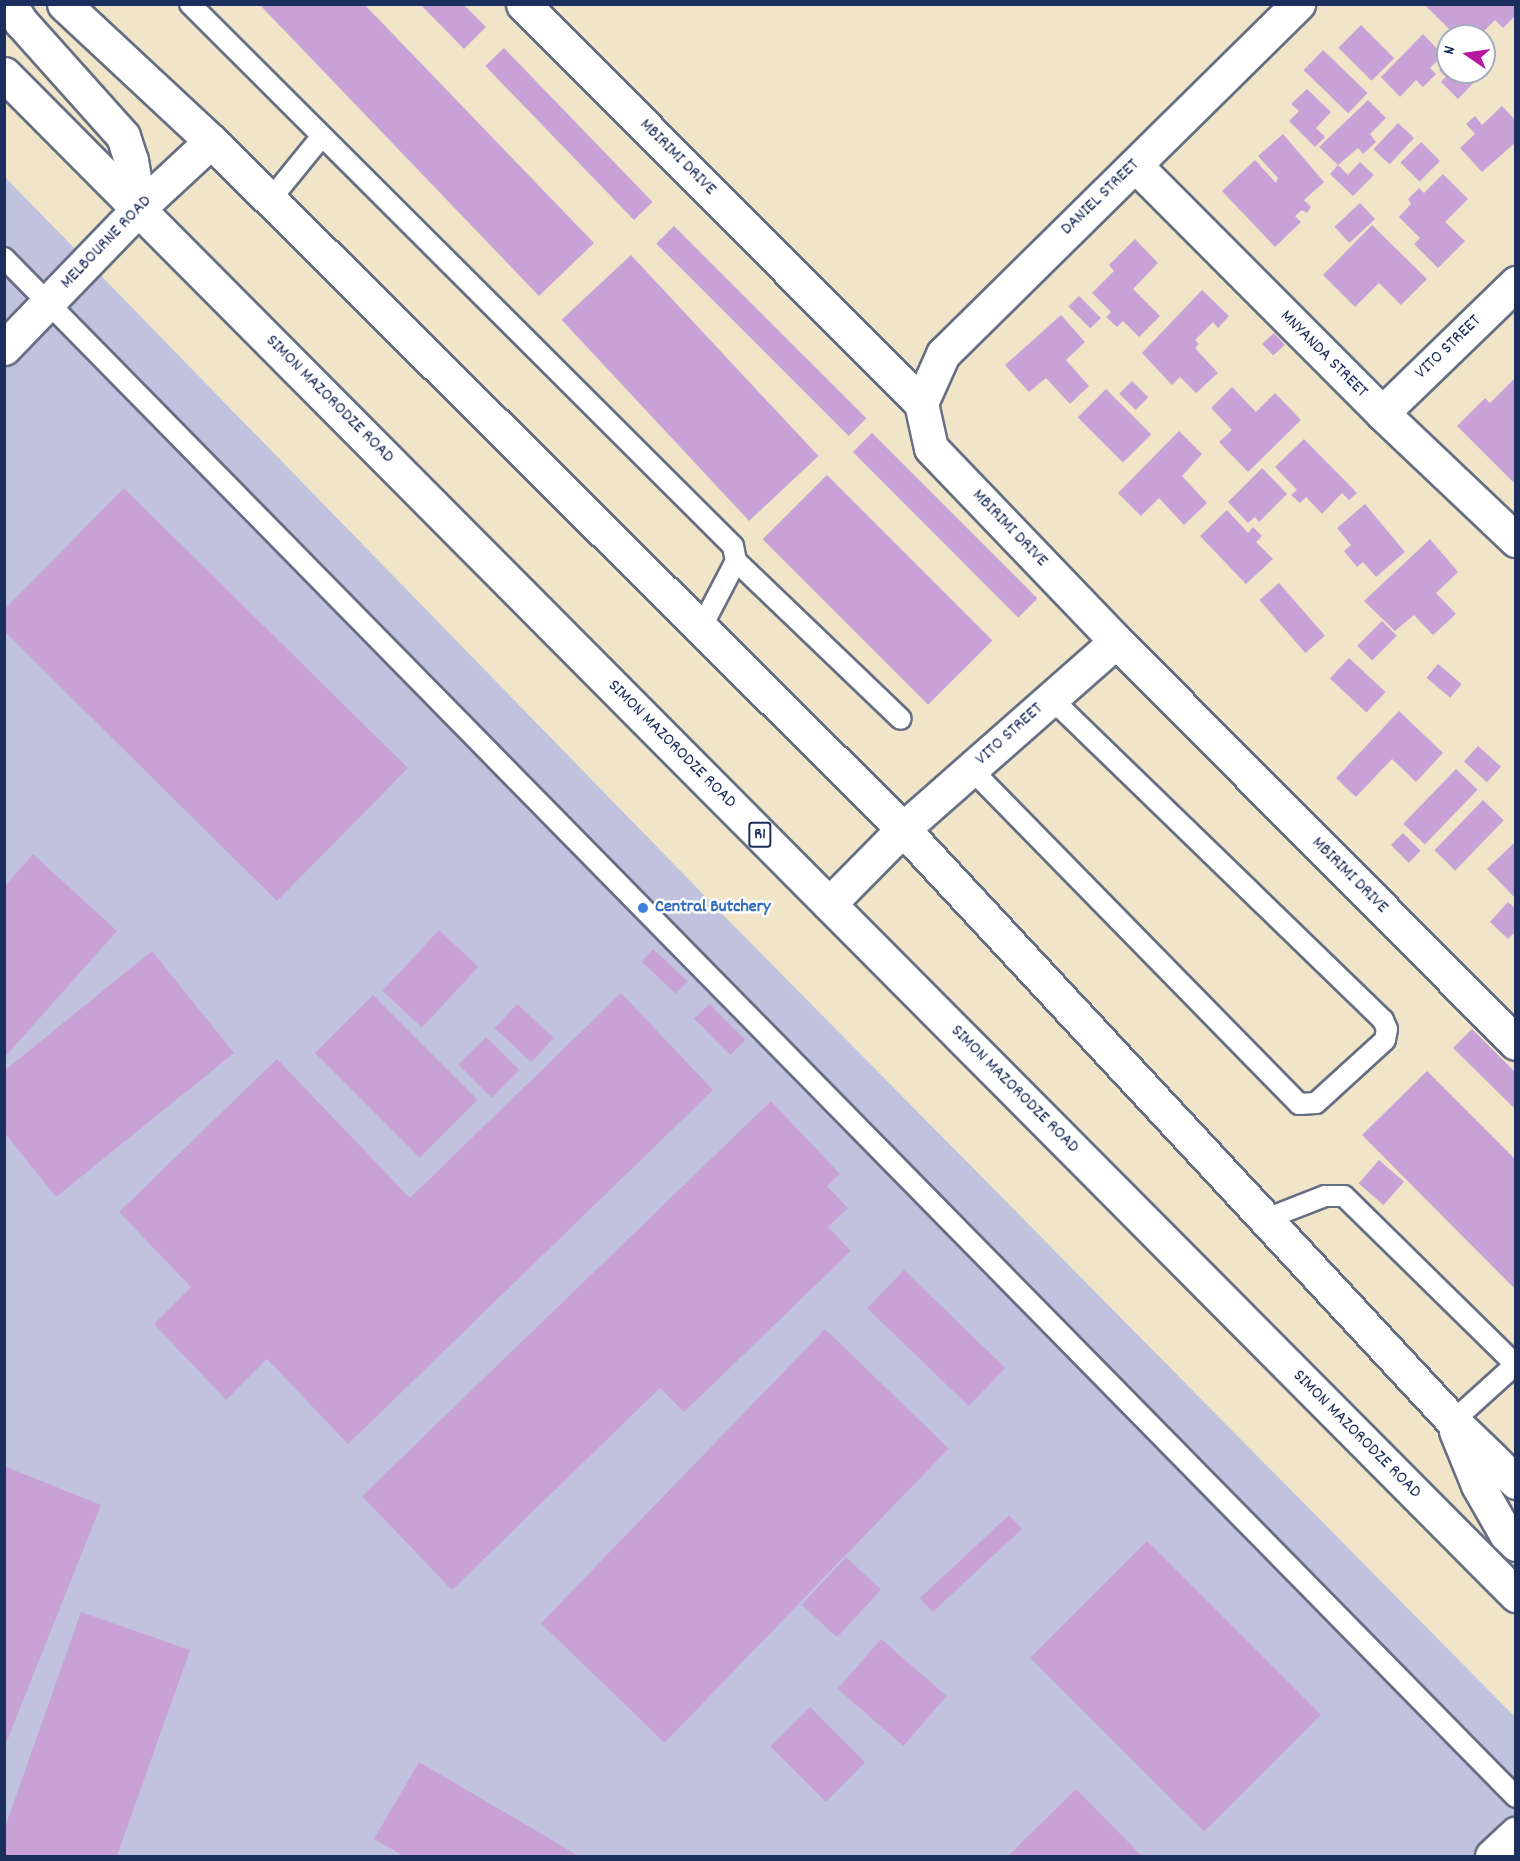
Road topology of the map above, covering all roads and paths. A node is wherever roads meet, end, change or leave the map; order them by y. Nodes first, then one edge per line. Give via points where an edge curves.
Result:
1 (10, 4) edge
2 (64, 4) edge
3 (190, 4) edge
4 (523, 4) edge
5 (1298, 4) edge
6 (4, 74) edge
7 (322, 136) junction
8 (211, 141) junction
9 (1135, 165) junction
10 (270, 200) junction
11 (139, 208) junction
12 (4, 258) edge
13 (1515, 283) edge
14 (49, 303) junction
15 (4, 348) edge
16 (921, 403) junction
17 (1382, 413) junction
18 (1515, 540) edge
19 (736, 561) junction
20 (701, 628) junction
21 (1116, 641) junction
22 (1051, 698) junction
23 (901, 720) dead end
24 (971, 769) junction
25 (903, 829) junction
26 (829, 904) junction
27 (1515, 1043) edge
28 (1266, 1219) junction
29 (1515, 1365) edge
30 (1453, 1421) junction
31 (1515, 1482) edge
32 (1515, 1544) edge
33 (1515, 1595) edge
34 (1515, 1797) edge
35 (1515, 1834) edge
36 (1492, 1857) edge

1 - 11 main road via 21,22 123,136 132,160
2 - 8 main road
3 - 7 lane
4 - 16 main road, MBIRIMI DRIVE
5 - 9 main road, DANIEL STREET
6 - 11 main road, SIMON MAZORODZE ROAD / R1
7 - 10 lane
7 - 19 lane via 733,546
8 - 10 main road
8 - 11 main road, MELBOURNE ROAD
9 - 16 main road, DANIEL STREET via 943,354
9 - 17 main road, MNYANDA STREET
10 - 20 main road
11 - 14 main road, MELBOURNE ROAD
11 - 26 main road, SIMON MAZORODZE ROAD / R1
12 - 14 lane
13 - 17 main road, VITO STREET
14 - 15 main road, MELBOURNE ROAD
14 - 34 lane
16 - 21 main road, MBIRIMI DRIVE via 931,448
17 - 18 main road, MNYANDA STREET
19 - 20 lane
19 - 23 lane
20 - 25 main road
21 - 22 main road, VITO STREET
21 - 27 main road, MBIRIMI DRIVE
22 - 24 main road, VITO STREET
22 - 24 lane via 1383,1020 1387,1029 1385,1040 1316,1103 1299,1104
24 - 25 main road, VITO STREET
25 - 26 main road, VITO STREET
25 - 28 main road
26 - 33 main road, SIMON MAZORODZE ROAD / R1
28 - 29 lane via 1325,1196 1344,1196
28 - 30 main road
29 - 30 lane
30 - 31 main road
30 - 32 main road via 1478,1485
35 - 36 main road

